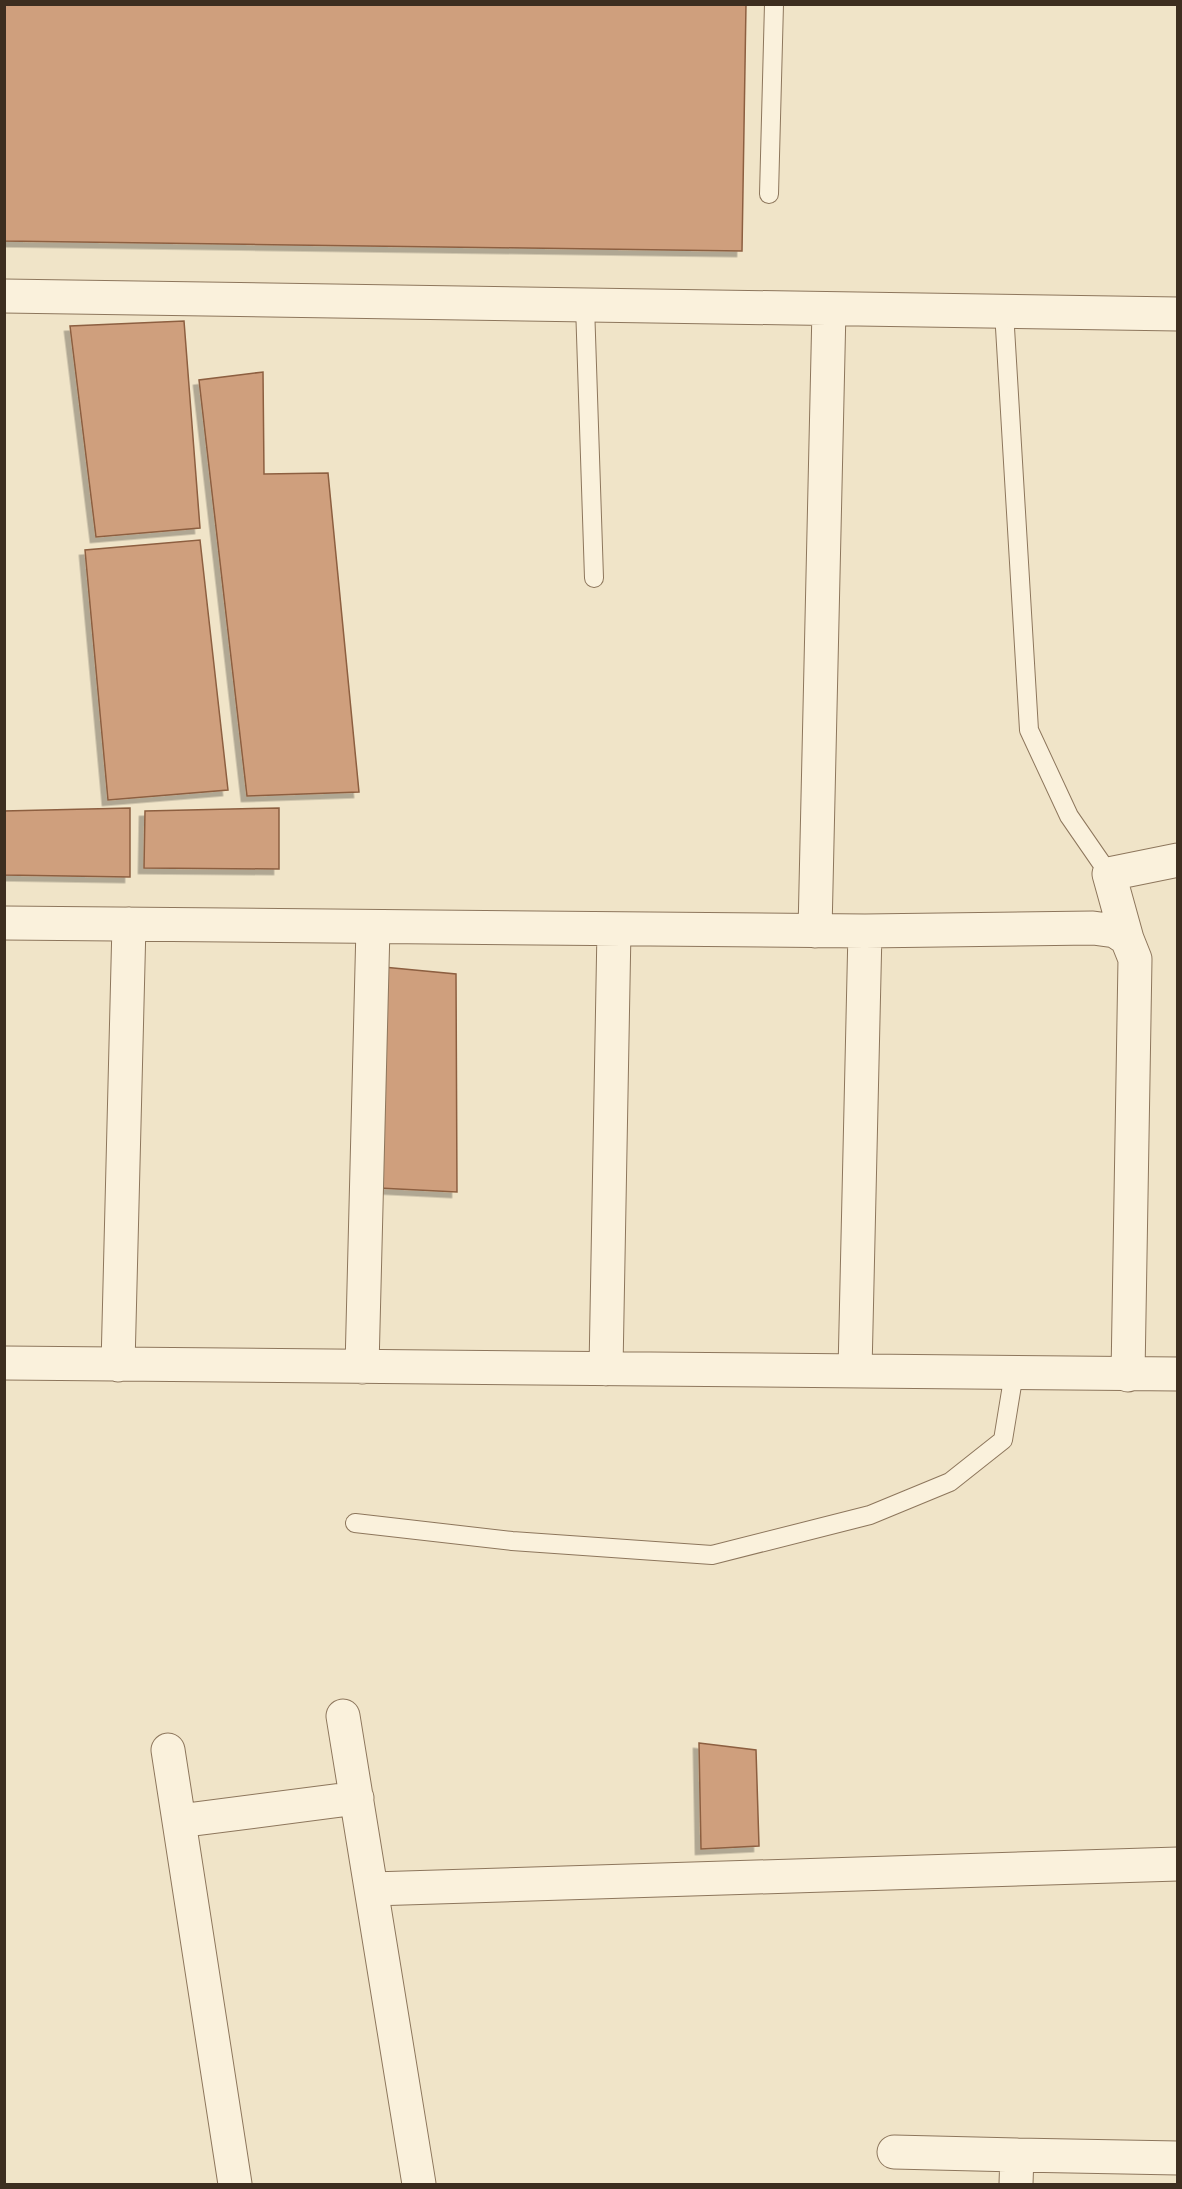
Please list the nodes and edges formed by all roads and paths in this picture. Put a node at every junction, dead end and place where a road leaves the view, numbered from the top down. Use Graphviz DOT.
graph roads {
  1 [pos="774,4"];
  2 [pos="769,194"];
  3 [pos="4,296"];
  4 [pos="585,305"];
  5 [pos="829,309"];
  6 [pos="1004,311"];
  7 [pos="1178,314"];
  8 [pos="594,578"];
  9 [pos="1178,860"];
  10 [pos="1109,874"];
  11 [pos="4,923"];
  12 [pos="129,924"];
  13 [pos="373,927"];
  14 [pos="614,929"];
  15 [pos="815,931"];
  16 [pos="865,931"];
  17 [pos="1127,939"];
  18 [pos="4,1363"];
  19 [pos="118,1365"];
  20 [pos="362,1367"];
  21 [pos="606,1369"];
  22 [pos="855,1371"];
  23 [pos="1014,1373"];
  24 [pos="1178,1374"];
  25 [pos="1128,1375"];
  26 [pos="356,1524"];
  27 [pos="343,1716"];
  28 [pos="168,1750"];
  29 [pos="357,1798"];
  30 [pos="180,1821"];
  31 [pos="1178,1864"];
  32 [pos="372,1889"];
  33 [pos="894,2152"];
  34 [pos="1178,2158"];
  35 [pos="1017,2170"];
  36 [pos="235,2184"];
  37 [pos="419,2184"];
  1 -- 2 [label="lane"];
  3 -- 4 [label="street"];
  4 -- 5 [label="street"];
  4 -- 8 [label="lane"];
  5 -- 6 [label="street"];
  5 -- 15 [label="street"];
  6 -- 7 [label="street"];
  6 -- 10 [label="lane"];
  9 -- 10 [label="street"];
  10 -- 17 [label="street"];
  11 -- 12 [label="street"];
  12 -- 13 [label="street"];
  12 -- 19 [label="street"];
  13 -- 14 [label="street"];
  13 -- 20 [label="street"];
  14 -- 15 [label="street"];
  14 -- 21 [label="street"];
  15 -- 16 [label="street"];
  16 -- 17 [label="street"];
  16 -- 22 [label="street"];
  17 -- 25 [label="street"];
  18 -- 19 [label="street"];
  19 -- 20 [label="street"];
  20 -- 21 [label="street"];
  21 -- 22 [label="street"];
  22 -- 23 [label="street"];
  23 -- 25 [label="street"];
  23 -- 26 [label="lane"];
  24 -- 25 [label="street"];
  27 -- 29 [label="street"];
  28 -- 30 [label="street"];
  29 -- 30 [label="street"];
  29 -- 32 [label="street"];
  30 -- 36 [label="street"];
  31 -- 32 [label="street"];
  32 -- 37 [label="street"];
  33 -- 35 [label="street"];
  34 -- 35 [label="street"];
}
